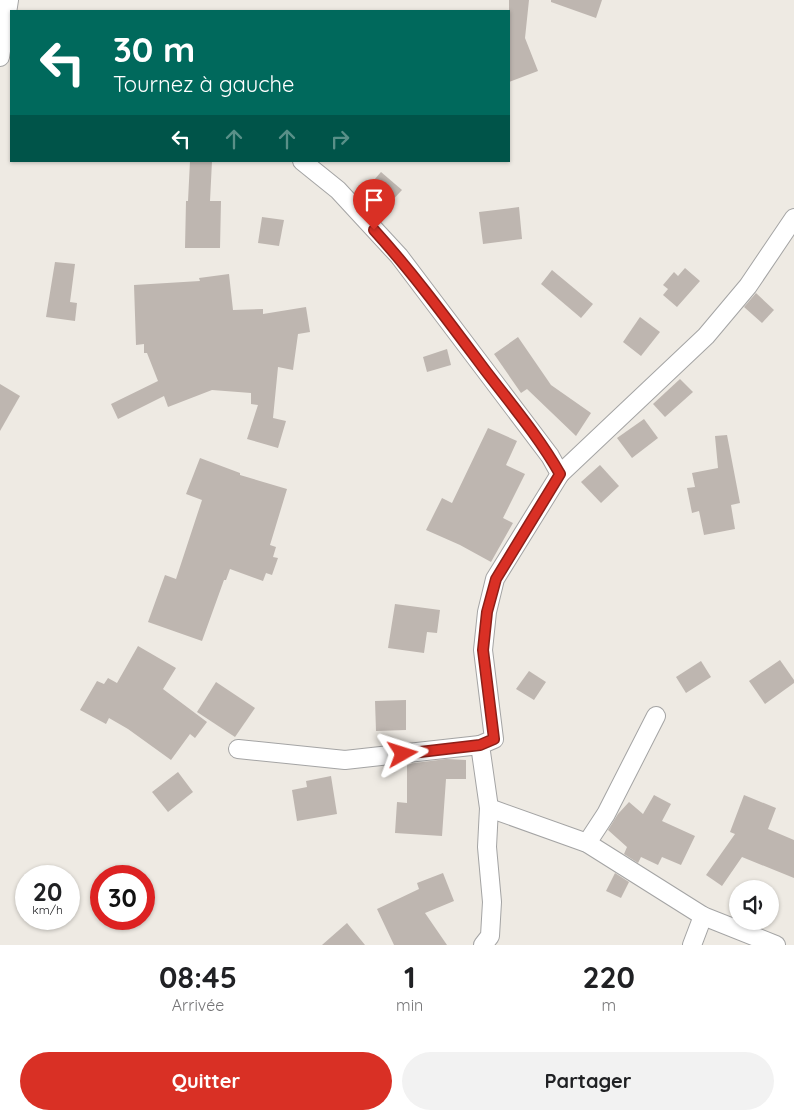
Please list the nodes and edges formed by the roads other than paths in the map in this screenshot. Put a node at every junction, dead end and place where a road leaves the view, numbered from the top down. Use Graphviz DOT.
graph roads {
  1 [pos="10,0"];
  2 [pos="0,58"];
  3 [pos="303,162"];
  4 [pos="794,218"];
  5 [pos="560,474"];
  6 [pos="656,716"];
  7 [pos="480,745"];
  8 [pos="238,749"];
  9 [pos="488,808"];
  10 [pos="587,843"];
  11 [pos="703,916"];
  12 [pos="483,945"];
  13 [pos="692,945"];
  14 [pos="776,945"];
  1 -- 2 [label="street"];
  3 -- 5 [label="street"];
  4 -- 5 [label="street"];
  5 -- 7 [label="street"];
  6 -- 10 [label="street"];
  7 -- 8 [label="street"];
  7 -- 9 [label="street"];
  9 -- 10 [label="street"];
  9 -- 12 [label="street"];
  10 -- 11 [label="street"];
  11 -- 13 [label="street"];
  11 -- 14 [label="street"];
}
